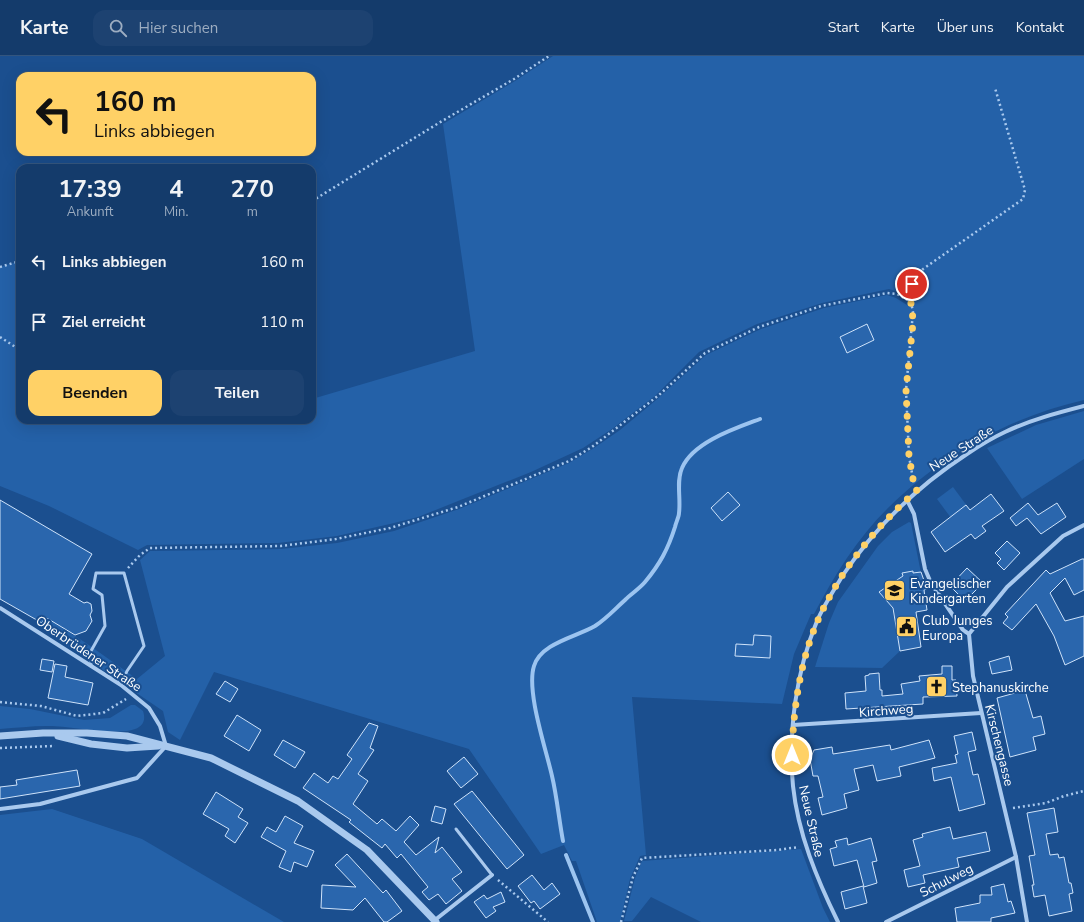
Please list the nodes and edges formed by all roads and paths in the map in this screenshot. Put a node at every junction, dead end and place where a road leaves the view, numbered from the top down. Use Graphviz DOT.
graph roads {
  1 [pos="549,56"];
  2 [pos="995,88"];
  3 [pos="316,199"];
  4 [pos="16,262"];
  5 [pos="0,267"];
  6 [pos="911,302"];
  7 [pos="0,337"];
  8 [pos="16,347"];
  9 [pos="1084,406"];
  10 [pos="917,490"];
  11 [pos="907,500"];
  12 [pos="1084,525"];
  13 [pos="124,573"];
  14 [pos="0,608"];
  15 [pos="969,634"];
  16 [pos="91,666"];
  17 [pos="121,685"];
  18 [pos="132,695"];
  19 [pos="0,702"];
  20 [pos="981,713"];
  21 [pos="793,725"];
  22 [pos="48,733"];
  23 [pos="0,736"];
  24 [pos="166,746"];
  25 [pos="1084,792"];
  26 [pos="1017,808"];
  27 [pos="0,809"];
  28 [pos="456,829"];
  29 [pos="806,846"];
  30 [pos="1016,857"];
  31 [pos="492,875"];
  32 [pos="436,921"];
  33 [pos="548,922"];
  34 [pos="621,922"];
  35 [pos="838,922"];
  36 [pos="886,922"];
  37 [pos="1027,922"];
  1 -- 3 [label="path"];
  2 -- 6 [label="path"];
  4 -- 5 [label="path"];
  6 -- 10 [label="path"];
  6 -- 13 [label="path"];
  7 -- 8 [label="path"];
  9 -- 10 [label="street, Neue Straße"];
  10 -- 11 [label="street, Neue Straße"];
  11 -- 15 [label="street"];
  11 -- 21 [label="street, Neue Straße"];
  12 -- 15 [label="street"];
  13 -- 16 [label="lane"];
  13 -- 17 [label="lane"];
  14 -- 16 [label="street, Oberbrüdener Straße"];
  15 -- 20 [label="street, Kirschengasse"];
  16 -- 17 [label="street, Oberbrüdener Straße"];
  17 -- 18 [label="street, Oberbrüdener Straße"];
  18 -- 19 [label="path"];
  18 -- 24 [label="street, Oberbrüdener Straße"];
  20 -- 21 [label="street, Kirchweg"];
  20 -- 30 [label="street, Kirschengasse"];
  21 -- 29 [label="street, Neue Straße"];
  22 -- 23 [label="street"];
  22 -- 24 [label="street"];
  22 -- 24 [label="street"];
  24 -- 27 [label="street"];
  24 -- 32 [label="street"];
  25 -- 26 [label="path"];
  28 -- 31 [label="lane"];
  29 -- 34 [label="path"];
  29 -- 35 [label="street, Neue Straße"];
  30 -- 36 [label="street, Schulweg"];
  30 -- 37 [label="street, Kirschengasse"];
  31 -- 32 [label="street"];
  31 -- 33 [label="path"];
}
